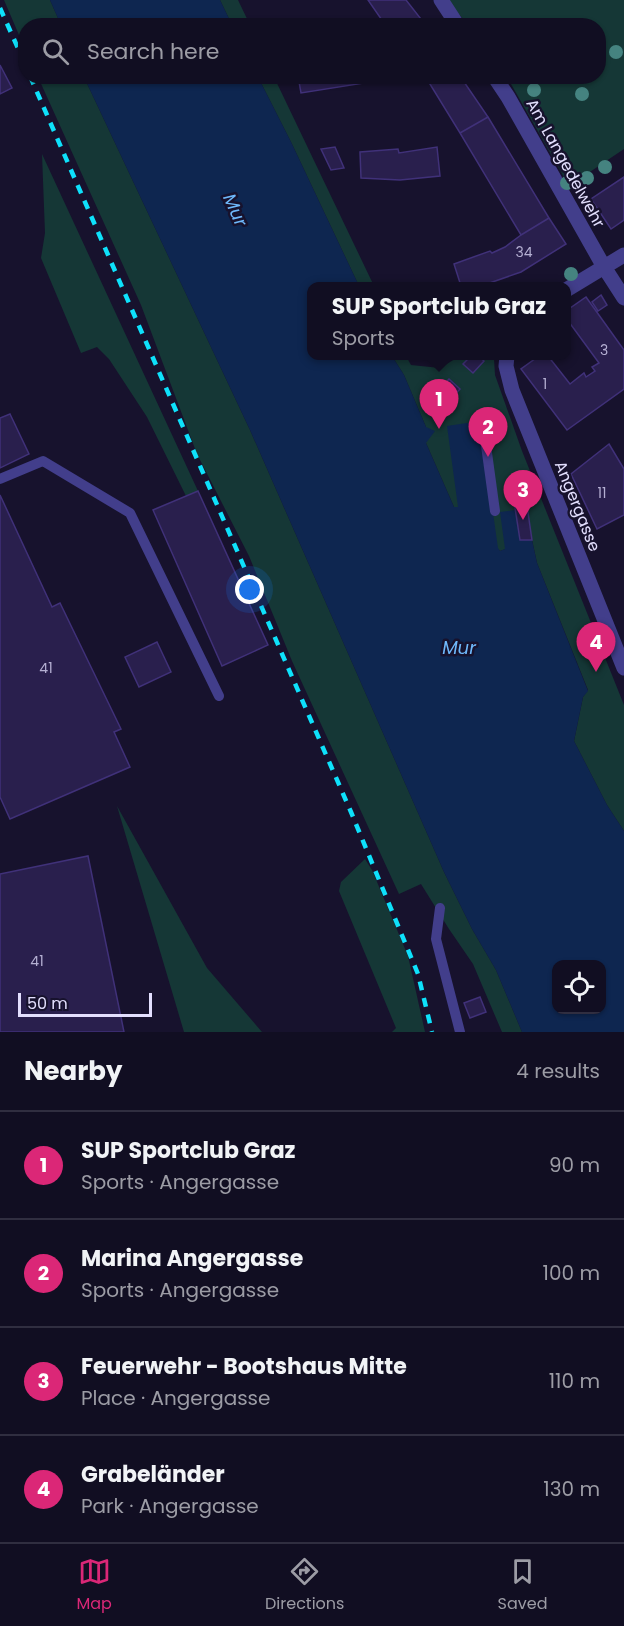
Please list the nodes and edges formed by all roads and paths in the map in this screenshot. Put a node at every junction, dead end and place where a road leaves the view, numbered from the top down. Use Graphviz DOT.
graph roads {
  1 [pos="441,0"];
  2 [pos="453,18"];
  3 [pos="499,84"];
  4 [pos="624,255"];
  5 [pos="604,267"];
  6 [pos="571,288"];
  7 [pos="624,298"];
  8 [pos="507,360"];
  9 [pos="484,431"];
  10 [pos="0,479"];
  11 [pos="495,511"];
  12 [pos="624,668"];
  13 [pos="219,696"];
  14 [pos="440,908"];
  15 [pos="460,1032"];
  1 -- 2 [label="street"];
  3 -- 5 [label="street, Am Langedelwehr"];
  4 -- 5 [label="street"];
  5 -- 6 [label="street"];
  5 -- 7 [label="street, Am Langedelwehr"];
  8 -- 12 [label="street, Angergasse"];
  9 -- 11 [label="lane"];
  10 -- 13 [label="lane"];
  14 -- 15 [label="lane"];
}
